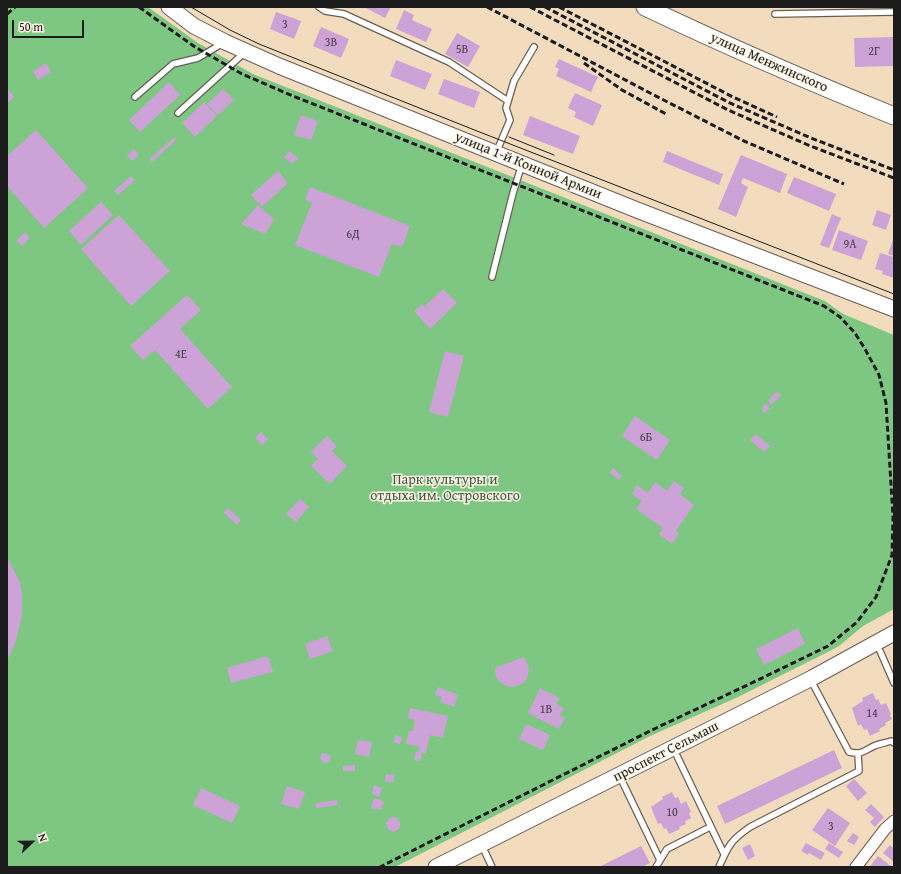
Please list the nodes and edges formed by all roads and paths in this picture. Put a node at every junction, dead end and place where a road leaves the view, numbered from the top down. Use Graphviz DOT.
graph roads {
  1 [pos="169,7"];
  2 [pos="319,7"];
  3 [pos="645,7"];
  4 [pos="669,7"];
  5 [pos="894,12"];
  6 [pos="775,14"];
  7 [pos="225,42"];
  8 [pos="534,47"];
  9 [pos="245,51"];
  10 [pos="135,97"];
  11 [pos="508,101"];
  12 [pos="894,104"];
  13 [pos="178,113"];
  14 [pos="894,116"];
  15 [pos="496,153"];
  16 [pos="522,164"];
  17 [pos="492,277"];
  18 [pos="894,309"];
  19 [pos="894,633"];
  20 [pos="894,644"];
  21 [pos="880,651"];
  22 [pos="894,683"];
  23 [pos="814,686"];
  24 [pos="894,743"];
  25 [pos="858,754"];
  26 [pos="677,756"];
  27 [pos="623,783"];
  28 [pos="894,821"];
  29 [pos="710,827"];
  30 [pos="485,852"];
  31 [pos="724,854"];
  32 [pos="660,860"];
  33 [pos="436,867"];
  34 [pos="455,867"];
  35 [pos="492,867"];
  36 [pos="656,867"];
  37 [pos="719,867"];
  38 [pos="856,867"];
  1 -- 7 [label="main road, улица 1-й Конной Армии"];
  2 -- 11 [label="lane"];
  3 -- 14 [label="main road, улица Менжинского"];
  4 -- 12 [label="main road, улица Менжинского"];
  5 -- 6 [label="lane"];
  7 -- 9 [label="main road, улица 1-й Конной Армии"];
  7 -- 10 [label="lane"];
  8 -- 11 [label="lane"];
  9 -- 13 [label="lane"];
  9 -- 15 [label="main road, улица 1-й Конной Армии"];
  11 -- 15 [label="lane"];
  15 -- 16 [label="main road, улица 1-й Конной Армии"];
  16 -- 17 [label="lane"];
  16 -- 18 [label="main road, улица 1-й Конной Армии"];
  19 -- 33 [label="main road, проспект Сельмаш"];
  20 -- 21 [label="main road, проспект Сельмаш"];
  21 -- 22 [label="lane"];
  21 -- 23 [label="main road, проспект Сельмаш"];
  23 -- 25 [label="lane"];
  23 -- 26 [label="main road, проспект Сельмаш"];
  24 -- 25 [label="lane"];
  25 -- 31 [label="lane"];
  26 -- 27 [label="main road, проспект Сельмаш"];
  26 -- 29 [label="lane"];
  27 -- 30 [label="main road, проспект Сельмаш"];
  27 -- 32 [label="lane"];
  28 -- 38 [label="street"];
  29 -- 31 [label="lane"];
  29 -- 32 [label="lane"];
  30 -- 34 [label="main road, проспект Сельмаш"];
  30 -- 35 [label="lane"];
  31 -- 37 [label="lane"];
  32 -- 36 [label="lane"];
}
